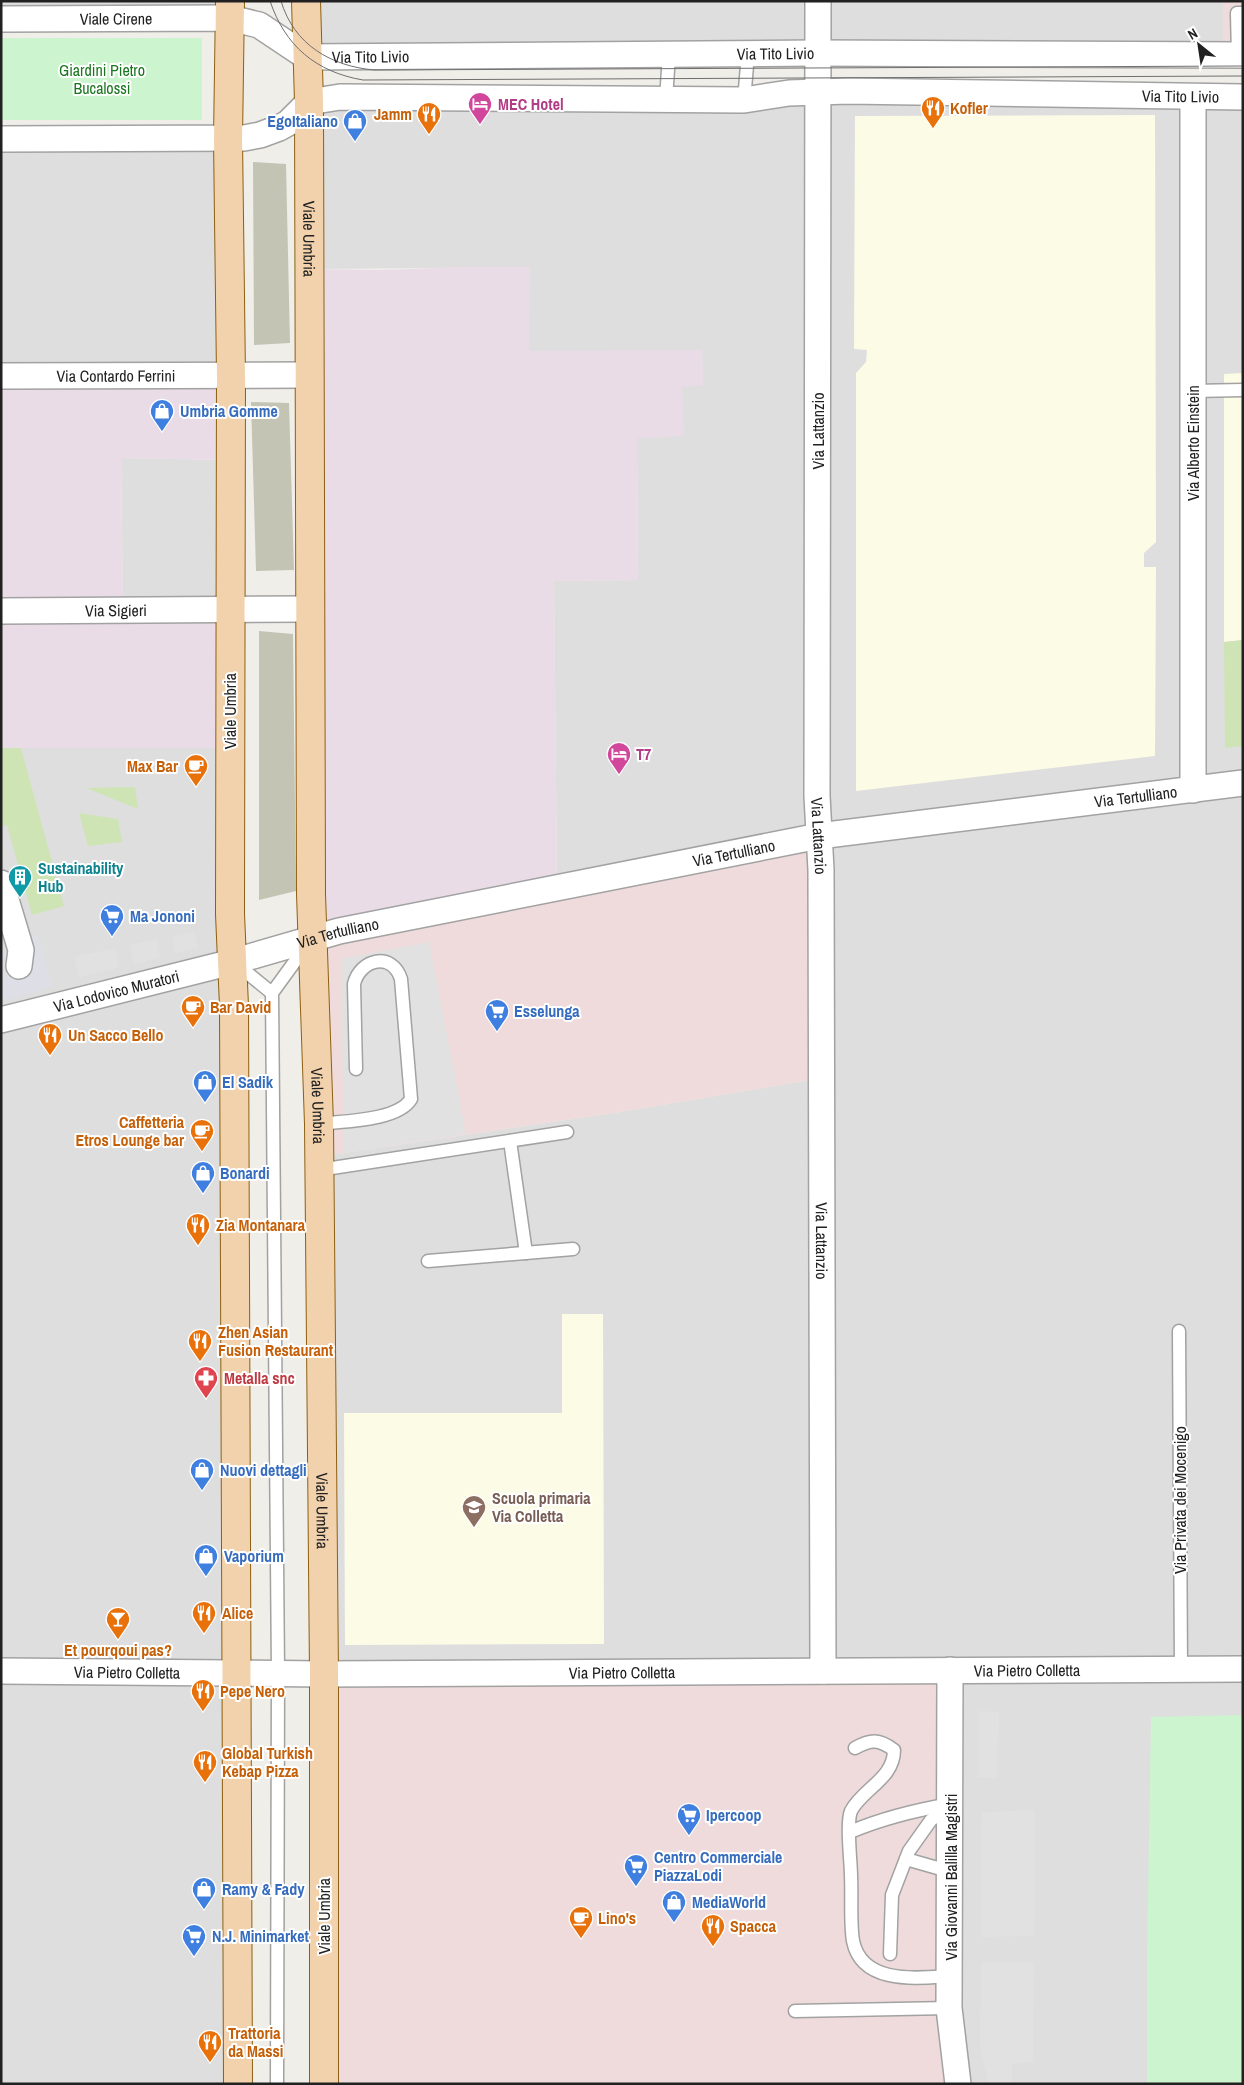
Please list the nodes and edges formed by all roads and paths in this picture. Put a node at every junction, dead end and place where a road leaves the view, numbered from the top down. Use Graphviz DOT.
graph roads {
  1 [pos="306,1"];
  2 [pos="818,1"];
  3 [pos="230,10"];
  4 [pos="1243,13"];
  5 [pos="1,19"];
  6 [pos="818,53"];
  7 [pos="669,54"];
  8 [pos="748,54"];
  9 [pos="1241,55"];
  10 [pos="307,57"];
  11 [pos="818,92"];
  12 [pos="1193,97"];
  13 [pos="1243,97"];
  14 [pos="666,99"];
  15 [pos="744,100"];
  16 [pos="309,102"];
  17 [pos="1,139"];
  18 [pos="228,139"];
  19 [pos="309,375"];
  20 [pos="1,376"];
  21 [pos="231,376"];
  22 [pos="1243,390"];
  23 [pos="1193,391"];
  24 [pos="309,609"];
  25 [pos="231,610"];
  26 [pos="1,611"];
  27 [pos="1243,783"];
  28 [pos="1193,790"];
  29 [pos="819,836"];
  30 [pos="1,883"];
  31 [pos="312,938"];
  32 [pos="232,962"];
  33 [pos="19,966"];
  34 [pos="272,993"];
  35 [pos="1,1020"];
  36 [pos="356,1069"];
  37 [pos="318,1124"];
  38 [pos="566,1132"];
  39 [pos="510,1141"];
  40 [pos="319,1170"];
  41 [pos="572,1249"];
  42 [pos="526,1253"];
  43 [pos="428,1261"];
  44 [pos="1179,1332"];
  45 [pos="1180,1669"];
  46 [pos="1243,1669"];
  47 [pos="950,1670"];
  48 [pos="1,1671"];
  49 [pos="824,1671"];
  50 [pos="235,1673"];
  51 [pos="278,1673"];
  52 [pos="324,1674"];
  53 [pos="855,1748"];
  54 [pos="951,1805"];
  55 [pos="850,1832"];
  56 [pos="906,1860"];
  57 [pos="948,1871"];
  58 [pos="890,1954"];
  59 [pos="950,1976"];
  60 [pos="949,2008"];
  61 [pos="795,2011"];
  62 [pos="238,2084"];
  63 [pos="277,2084"];
  64 [pos="324,2084"];
  65 [pos="958,2084"];
  1 -- 10 [label="main road, Viale Umbria"];
  2 -- 6 [label="street, Via Lattanzio"];
  3 -- 5 [label="street, Viale Cirene"];
  3 -- 10 [label="street"];
  3 -- 18 [label="main road, Viale Umbria"];
  4 -- 9 [label="lane"];
  6 -- 8 [label="street, Via Tito Livio"];
  6 -- 9 [label="street, Via Tito Livio"];
  6 -- 11 [label="street, Via Lattanzio"];
  7 -- 8 [label="street, Via Tito Livio"];
  7 -- 10 [label="street, Via Tito Livio"];
  7 -- 14 [label="lane"];
  8 -- 15 [label="lane"];
  10 -- 16 [label="main road, Viale Umbria"];
  11 -- 12 [label="street, Via Tito Livio"];
  11 -- 15 [label="street, Via Tito Livio"];
  11 -- 29 [label="street, Via Lattanzio"];
  12 -- 13 [label="street, Via Tito Livio"];
  12 -- 23 [label="street, Via Alberto Einstein"];
  14 -- 15 [label="street, Via Tito Livio"];
  14 -- 16 [label="street, Via Tito Livio"];
  16 -- 18 [label="street"];
  16 -- 19 [label="main road, Viale Umbria"];
  17 -- 18 [label="street"];
  18 -- 21 [label="main road, Viale Umbria"];
  19 -- 21 [label="street"];
  19 -- 24 [label="main road, Viale Umbria"];
  20 -- 21 [label="street, Via Contardo Ferrini"];
  21 -- 25 [label="main road, Viale Umbria"];
  22 -- 23 [label="lane"];
  23 -- 28 [label="street, Via Alberto Einstein"];
  24 -- 25 [label="street"];
  24 -- 31 [label="main road, Viale Umbria"];
  25 -- 26 [label="street, Via Sigieri"];
  25 -- 32 [label="main road, Viale Umbria"];
  27 -- 28 [label="street, Via Tertulliano"];
  28 -- 29 [label="street, Via Tertulliano"];
  29 -- 31 [label="street, Via Tertulliano"];
  29 -- 49 [label="street, Via Lattanzio"];
  30 -- 33 [label="street"];
  31 -- 32 [label="street, Via Tertulliano"];
  31 -- 34 [label="lane"];
  31 -- 37 [label="main road, Viale Umbria"];
  32 -- 34 [label="lane"];
  32 -- 35 [label="street, Via Lodovico Muratori"];
  32 -- 50 [label="main road, Viale Umbria"];
  34 -- 51 [label="lane"];
  36 -- 37 [label="lane"];
  37 -- 40 [label="main road, Viale Umbria"];
  38 -- 39 [label="lane"];
  39 -- 40 [label="lane"];
  39 -- 42 [label="lane"];
  40 -- 52 [label="main road, Viale Umbria"];
  41 -- 42 [label="lane"];
  42 -- 43 [label="lane"];
  44 -- 45 [label="lane, Via Privata dei Mocenigo"];
  45 -- 46 [label="street, Via Pietro Colletta"];
  45 -- 47 [label="street, Via Pietro Colletta"];
  47 -- 49 [label="street, Via Pietro Colletta"];
  47 -- 54 [label="street, Via Giovanni Balilla Magistri"];
  48 -- 50 [label="street, Via Pietro Colletta"];
  49 -- 52 [label="street, Via Pietro Colletta"];
  50 -- 51 [label="street, Via Pietro Colletta"];
  50 -- 62 [label="main road, Viale Umbria"];
  51 -- 52 [label="street, Via Pietro Colletta"];
  51 -- 63 [label="lane"];
  52 -- 64 [label="main road, Viale Umbria"];
  53 -- 55 [label="lane"];
  54 -- 55 [label="lane"];
  54 -- 56 [label="lane"];
  54 -- 57 [label="street, Via Giovanni Balilla Magistri"];
  55 -- 59 [label="lane"];
  56 -- 57 [label="lane"];
  56 -- 58 [label="lane"];
  57 -- 59 [label="street, Via Giovanni Balilla Magistri"];
  59 -- 60 [label="street, Via Giovanni Balilla Magistri"];
  60 -- 61 [label="lane"];
  60 -- 65 [label="street, Via Giovanni Balilla Magistri"];
}
